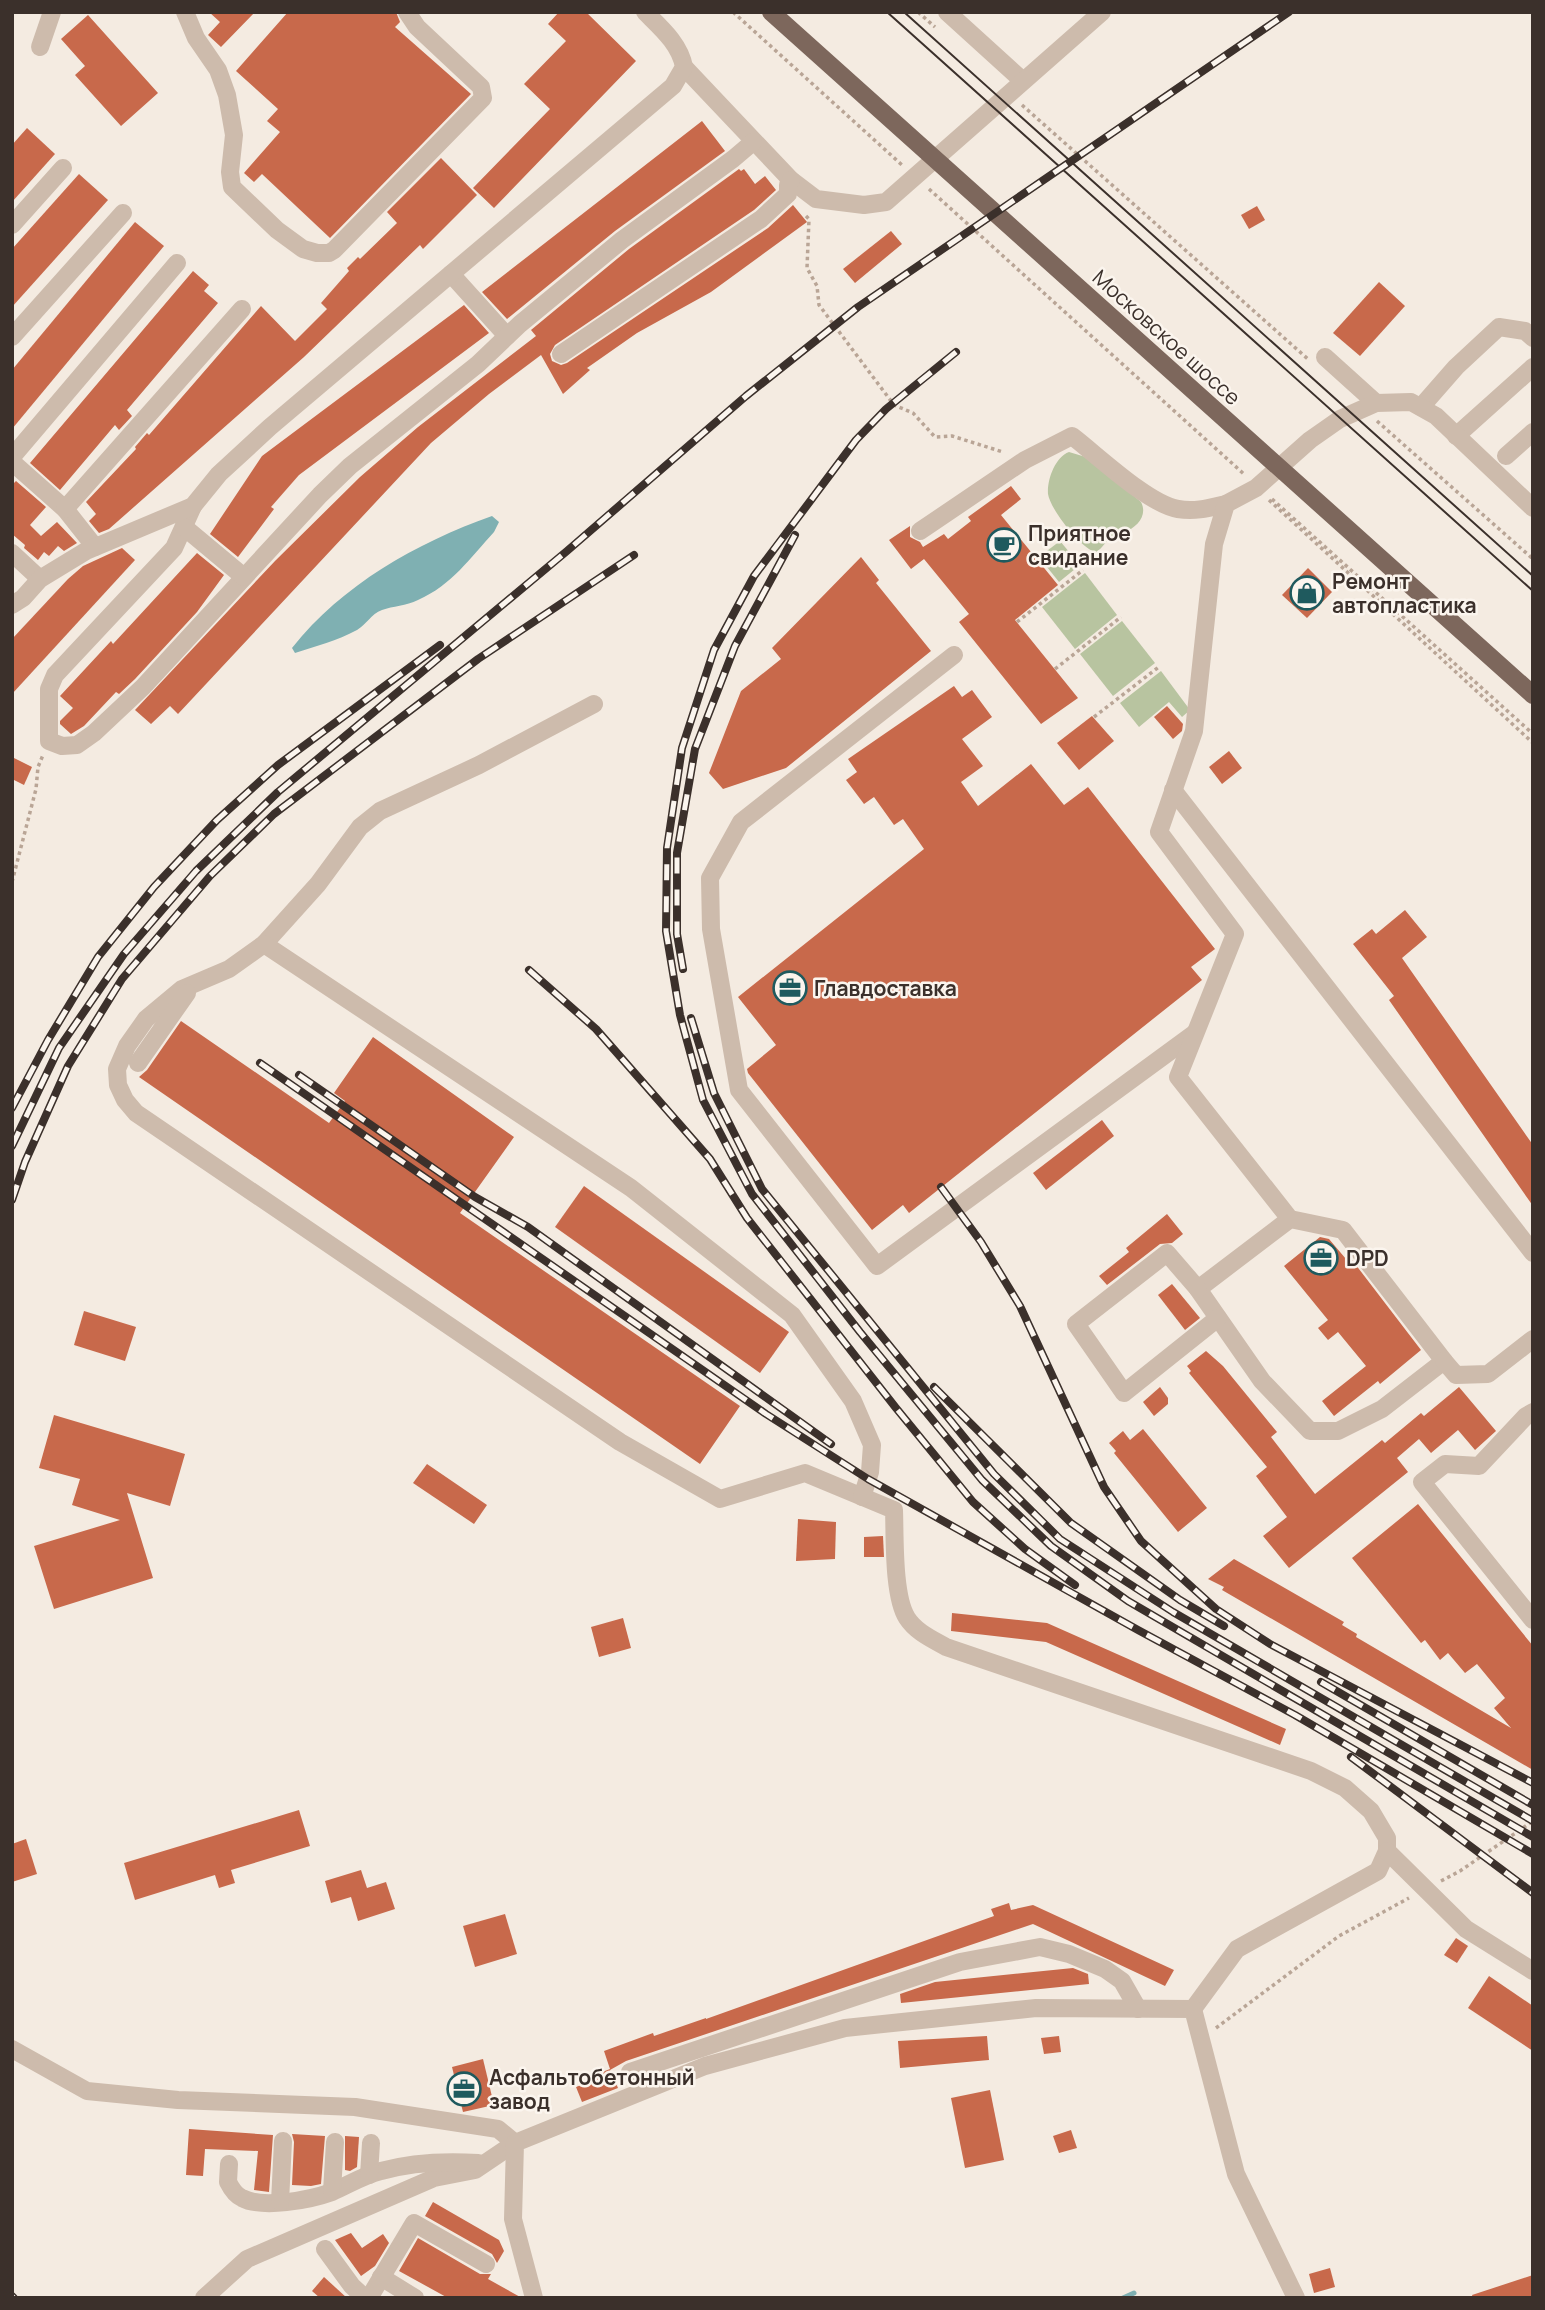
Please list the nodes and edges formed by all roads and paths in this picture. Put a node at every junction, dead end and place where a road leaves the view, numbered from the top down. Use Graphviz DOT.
graph roads {
  1 [pos="52,12"];
  2 [pos="185,12"];
  3 [pos="407,12"];
  4 [pos="645,12"];
  5 [pos="733,12"];
  6 [pos="771,12"];
  7 [pos="918,12"];
  8 [pos="947,12"];
  9 [pos="1102,12"];
  10 [pos="938,31"];
  11 [pos="40,47"];
  12 [pos="684,67"];
  13 [pos="1023,81"];
  14 [pos="1022,105"];
  15 [pos="752,142"];
  16 [pos="63,168"];
  17 [pos="909,172"];
  18 [pos="920,181"];
  19 [pos="790,187"];
  20 [pos="123,213"];
  21 [pos="12,225"];
  22 [pos="177,263"];
  23 [pos="451,274"];
  24 [pos="242,309"];
  25 [pos="1530,331"];
  26 [pos="508,336"];
  27 [pos="12,337"];
  28 [pos="561,354"];
  29 [pos="1319,360"];
  30 [pos="1533,367"];
  31 [pos="1421,407"];
  32 [pos="1376,412"];
  33 [pos="1533,432"];
  34 [pos="1456,436"];
  35 [pos="1506,456"];
  36 [pos="12,457"];
  37 [pos="1024,460"];
  38 [pos="12,463"];
  39 [pos="1257,487"];
  40 [pos="1226,504"];
  41 [pos="193,506"];
  42 [pos="1533,508"];
  43 [pos="65,509"];
  44 [pos="184,527"];
  45 [pos="920,531"];
  46 [pos="95,547"];
  47 [pos="12,553"];
  48 [pos="1533,559"];
  49 [pos="1083,570"];
  50 [pos="244,577"];
  51 [pos="40,579"];
  52 [pos="12,605"];
  53 [pos="1121,617"];
  54 [pos="1017,622"];
  55 [pos="954,655"];
  56 [pos="1160,666"];
  57 [pos="1055,669"];
  58 [pos="1533,695"];
  59 [pos="594,704"];
  60 [pos="1094,718"];
  61 [pos="1533,734"];
  62 [pos="49,741"];
  63 [pos="1533,743"];
  64 [pos="1173,790"];
  65 [pos="12,882"];
  66 [pos="264,944"];
  67 [pos="193,984"];
  68 [pos="1195,1033"];
  69 [pos="138,1063"];
  70 [pos="1290,1219"];
  71 [pos="1533,1253"];
  72 [pos="1198,1289"];
  73 [pos="1218,1318"];
  74 [pos="1533,1339"];
  75 [pos="1444,1361"];
  76 [pos="1533,1412"];
  77 [pos="862,1497"];
  78 [pos="1533,1620"];
  79 [pos="1533,1821"];
  80 [pos="1387,1851"];
  81 [pos="1436,1884"];
  82 [pos="1412,1897"];
  83 [pos="1533,1971"];
  84 [pos="1138,2009"];
  85 [pos="1194,2009"];
  86 [pos="1201,2039"];
  87 [pos="12,2049"];
  88 [pos="630,2072"];
  89 [pos="283,2141"];
  90 [pos="335,2141"];
  91 [pos="371,2143"];
  92 [pos="515,2143"];
  93 [pos="485,2163"];
  94 [pos="229,2165"];
  95 [pos="369,2175"];
  96 [pos="332,2192"];
  97 [pos="281,2202"];
  98 [pos="325,2249"];
  99 [pos="486,2264"];
  100 [pos="381,2277"];
  101 [pos="204,2298"];
  102 [pos="367,2298"];
  103 [pos="415,2298"];
  104 [pos="534,2298"];
  105 [pos="1296,2298"];
  1 -- 11 [label="lane"];
  2 -- 3 [label="lane"];
  4 -- 12 [label="lane"];
  5 -- 17 [label="path"];
  6 -- 58 [label="main road, Московское шоссе"];
  7 -- 10 [label="path"];
  8 -- 13 [label="lane"];
  9 -- 13 [label="lane"];
  12 -- 15 [label="lane"];
  12 -- 23 [label="lane"];
  13 -- 19 [label="lane"];
  14 -- 29 [label="path"];
  15 -- 19 [label="lane"];
  15 -- 26 [label="lane"];
  16 -- 21 [label="lane"];
  18 -- 39 [label="path"];
  19 -- 28 [label="lane"];
  19 -- 37 [label="path"];
  20 -- 27 [label="lane"];
  22 -- 36 [label="lane"];
  23 -- 26 [label="lane"];
  23 -- 41 [label="lane"];
  24 -- 43 [label="lane"];
  25 -- 31 [label="lane"];
  26 -- 50 [label="lane"];
  29 -- 32 [label="lane"];
  30 -- 34 [label="lane"];
  31 -- 32 [label="lane"];
  31 -- 34 [label="lane"];
  32 -- 39 [label="lane"];
  32 -- 48 [label="path"];
  33 -- 35 [label="lane"];
  34 -- 42 [label="lane"];
  37 -- 40 [label="lane"];
  37 -- 45 [label="lane"];
  38 -- 43 [label="lane"];
  39 -- 40 [label="lane"];
  39 -- 61 [label="path"];
  39 -- 63 [label="path"];
  40 -- 64 [label="lane"];
  41 -- 44 [label="lane"];
  41 -- 46 [label="lane"];
  43 -- 46 [label="lane"];
  44 -- 50 [label="lane"];
  44 -- 62 [label="lane"];
  46 -- 51 [label="lane"];
  47 -- 51 [label="lane"];
  49 -- 54 [label="path"];
  50 -- 62 [label="lane"];
  51 -- 52 [label="lane"];
  53 -- 57 [label="path"];
  55 -- 68 [label="lane"];
  56 -- 60 [label="path"];
  59 -- 66 [label="lane"];
  62 -- 65 [label="path"];
  64 -- 68 [label="lane"];
  64 -- 71 [label="lane"];
  66 -- 67 [label="lane"];
  66 -- 77 [label="lane"];
  67 -- 69 [label="lane"];
  67 -- 77 [label="lane"];
  68 -- 70 [label="lane"];
  70 -- 72 [label="lane"];
  70 -- 75 [label="lane"];
  72 -- 73 [label="lane"];
  72 -- 73 [label="lane"];
  73 -- 75 [label="lane"];
  74 -- 75 [label="lane"];
  76 -- 78 [label="lane"];
  77 -- 80 [label="lane"];
  79 -- 81 [label="path"];
  80 -- 83 [label="lane"];
  80 -- 85 [label="lane"];
  82 -- 86 [label="path"];
  84 -- 85 [label="lane"];
  84 -- 88 [label="lane"];
  84 -- 92 [label="lane"];
  85 -- 86 [label="lane"];
  86 -- 105 [label="lane"];
  87 -- 92 [label="lane"];
  89 -- 97 [label="lane"];
  90 -- 96 [label="lane"];
  91 -- 95 [label="lane"];
  92 -- 93 [label="lane"];
  92 -- 104 [label="lane"];
  93 -- 95 [label="lane"];
  93 -- 101 [label="lane"];
  94 -- 97 [label="lane"];
  95 -- 96 [label="lane"];
  96 -- 97 [label="lane"];
  98 -- 102 [label="lane"];
  99 -- 100 [label="lane"];
  100 -- 102 [label="lane"];
  100 -- 103 [label="lane"];
}
